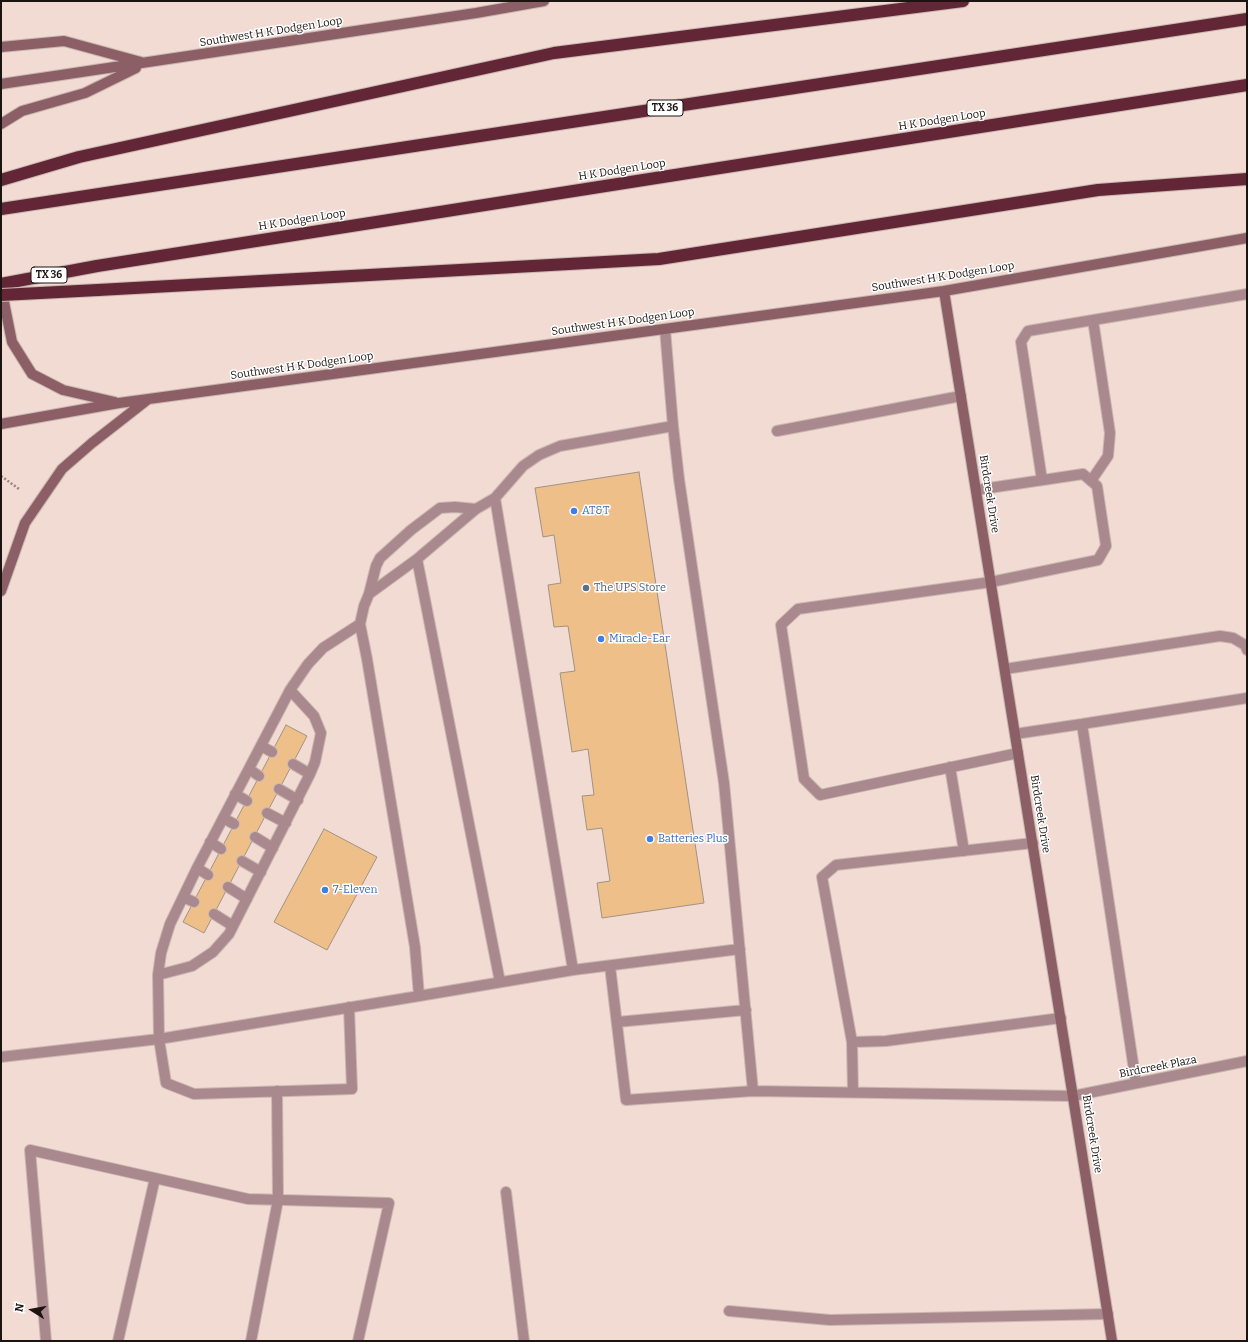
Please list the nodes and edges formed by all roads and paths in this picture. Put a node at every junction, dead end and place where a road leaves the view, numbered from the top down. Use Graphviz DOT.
graph roads {
  1 [pos="544,1"];
  2 [pos="963,1"];
  3 [pos="523,3"];
  4 [pos="1247,19"];
  5 [pos="1,47"];
  6 [pos="145,63"];
  7 [pos="1,84"];
  8 [pos="1247,85"];
  9 [pos="1,124"];
  10 [pos="1247,178"];
  11 [pos="1,180"];
  12 [pos="1,209"];
  13 [pos="1247,238"];
  14 [pos="1,285"];
  15 [pos="944,291"];
  16 [pos="1247,294"];
  17 [pos="1,295"];
  18 [pos="1092,320"];
  19 [pos="665,329"];
  20 [pos="961,396"];
  21 [pos="148,400"];
  22 [pos="119,403"];
  23 [pos="1,424"];
  24 [pos="673,426"];
  25 [pos="777,431"];
  26 [pos="1,476"];
  27 [pos="1042,480"];
  28 [pos="1091,481"];
  29 [pos="19,490"];
  30 [pos="976,490"];
  31 [pos="495,498"];
  32 [pos="476,509"];
  33 [pos="417,559"];
  34 [pos="991,582"];
  35 [pos="1,591"];
  36 [pos="369,594"];
  37 [pos="360,624"];
  38 [pos="1247,650"];
  39 [pos="1005,669"];
  40 [pos="290,690"];
  41 [pos="1247,698"];
  42 [pos="1082,724"];
  43 [pos="1015,734"];
  44 [pos="261,746"];
  45 [pos="272,752"];
  46 [pos="1018,753"];
  47 [pos="293,764"];
  48 [pos="950,767"];
  49 [pos="248,769"];
  50 [pos="310,774"];
  51 [pos="259,776"];
  52 [pos="279,789"];
  53 [pos="235,794"];
  54 [pos="246,800"];
  55 [pos="298,800"];
  56 [pos="267,813"];
  57 [pos="223,818"];
  58 [pos="286,823"];
  59 [pos="234,824"];
  60 [pos="255,837"];
  61 [pos="210,842"];
  62 [pos="1033,843"];
  63 [pos="273,848"];
  64 [pos="221,849"];
  65 [pos="964,850"];
  66 [pos="242,861"];
  67 [pos="197,868"];
  68 [pos="261,872"];
  69 [pos="208,875"];
  70 [pos="228,887"];
  71 [pos="184,897"];
  72 [pos="247,899"];
  73 [pos="194,902"];
  74 [pos="214,914"];
  75 [pos="233,926"];
  76 [pos="740,948"];
  77 [pos="610,966"];
  78 [pos="573,970"];
  79 [pos="158,975"];
  80 [pos="500,982"];
  81 [pos="419,996"];
  82 [pos="349,1008"];
  83 [pos="746,1010"];
  84 [pos="1061,1018"];
  85 [pos="617,1022"];
  86 [pos="159,1039"];
  87 [pos="852,1042"];
  88 [pos="1,1057"];
  89 [pos="1247,1061"];
  90 [pos="1136,1083"];
  91 [pos="277,1091"];
  92 [pos="753,1091"];
  93 [pos="853,1092"];
  94 [pos="1073,1096"];
  95 [pos="155,1178"];
  96 [pos="506,1192"];
  97 [pos="278,1200"];
  98 [pos="729,1311"];
  99 [pos="1108,1314"];
  100 [pos="46,1341"];
  101 [pos="118,1341"];
  102 [pos="251,1341"];
  103 [pos="358,1341"];
  104 [pos="524,1341"];
  105 [pos="1112,1341"];
  1 -- 3 [label="main road, Southwest H K Dodgen Loop"];
  2 -- 11 [label="highway"];
  3 -- 6 [label="main road, Southwest H K Dodgen Loop"];
  4 -- 12 [label="highway, TX 36"];
  5 -- 6 [label="main road"];
  6 -- 7 [label="main road, Southwest H K Dodgen Loop"];
  6 -- 9 [label="main road"];
  8 -- 14 [label="highway, H K Dodgen Loop / TX 36"];
  10 -- 17 [label="highway, bridge"];
  13 -- 15 [label="main road, Southwest H K Dodgen Loop"];
  14 -- 22 [label="main road"];
  15 -- 19 [label="main road, Southwest H K Dodgen Loop"];
  15 -- 20 [label="main road, Birdcreek Drive"];
  16 -- 18 [label="street"];
  18 -- 27 [label="street"];
  18 -- 28 [label="street"];
  19 -- 21 [label="main road, Southwest H K Dodgen Loop"];
  19 -- 24 [label="street"];
  20 -- 25 [label="street"];
  20 -- 30 [label="main road, Birdcreek Drive"];
  21 -- 22 [label="main road, Southwest H K Dodgen Loop"];
  21 -- 35 [label="main road"];
  22 -- 23 [label="main road, Southwest H K Dodgen Loop"];
  24 -- 31 [label="street"];
  24 -- 76 [label="street"];
  26 -- 29 [label="path"];
  27 -- 28 [label="street"];
  27 -- 30 [label="street"];
  28 -- 34 [label="street"];
  30 -- 34 [label="main road, Birdcreek Drive"];
  31 -- 32 [label="street"];
  31 -- 78 [label="street"];
  32 -- 33 [label="street"];
  32 -- 36 [label="street"];
  33 -- 36 [label="street"];
  33 -- 80 [label="street"];
  34 -- 39 [label="main road, Birdcreek Drive"];
  34 -- 48 [label="street"];
  36 -- 37 [label="street"];
  37 -- 40 [label="street"];
  37 -- 81 [label="street"];
  38 -- 39 [label="street"];
  39 -- 43 [label="main road, Birdcreek Drive"];
  40 -- 44 [label="street"];
  40 -- 50 [label="street"];
  41 -- 42 [label="street"];
  42 -- 43 [label="street"];
  42 -- 90 [label="street"];
  43 -- 46 [label="main road, Birdcreek Drive"];
  44 -- 45 [label="street"];
  44 -- 49 [label="street"];
  46 -- 48 [label="street"];
  46 -- 62 [label="main road, Birdcreek Drive"];
  47 -- 50 [label="street"];
  48 -- 65 [label="street"];
  49 -- 51 [label="street"];
  49 -- 53 [label="street"];
  50 -- 55 [label="street"];
  52 -- 55 [label="street"];
  53 -- 54 [label="street"];
  53 -- 57 [label="street"];
  55 -- 58 [label="street"];
  56 -- 58 [label="street"];
  57 -- 59 [label="street"];
  57 -- 61 [label="street"];
  58 -- 63 [label="street"];
  60 -- 63 [label="street"];
  61 -- 64 [label="street"];
  61 -- 67 [label="street"];
  62 -- 65 [label="street"];
  62 -- 84 [label="main road, Birdcreek Drive"];
  63 -- 68 [label="street"];
  65 -- 87 [label="street"];
  66 -- 68 [label="street"];
  67 -- 69 [label="street"];
  67 -- 71 [label="street"];
  68 -- 72 [label="street"];
  70 -- 72 [label="street"];
  71 -- 73 [label="street"];
  71 -- 79 [label="street"];
  72 -- 75 [label="street"];
  74 -- 75 [label="street"];
  75 -- 79 [label="street"];
  76 -- 77 [label="street"];
  76 -- 83 [label="street"];
  77 -- 78 [label="street"];
  77 -- 85 [label="street"];
  78 -- 80 [label="street"];
  79 -- 86 [label="street"];
  80 -- 81 [label="street"];
  81 -- 82 [label="street"];
  82 -- 86 [label="street"];
  82 -- 91 [label="street"];
  83 -- 85 [label="street"];
  83 -- 92 [label="street"];
  84 -- 87 [label="street"];
  84 -- 94 [label="main road, Birdcreek Drive"];
  85 -- 92 [label="street, Birdcreek Plaza"];
  86 -- 88 [label="street"];
  86 -- 91 [label="street"];
  87 -- 93 [label="street"];
  89 -- 90 [label="street, Birdcreek Plaza"];
  90 -- 94 [label="street, Birdcreek Plaza"];
  91 -- 97 [label="street"];
  92 -- 93 [label="street, Birdcreek Plaza"];
  93 -- 94 [label="street, Birdcreek Plaza"];
  94 -- 99 [label="main road, Birdcreek Drive"];
  95 -- 97 [label="street"];
  95 -- 100 [label="street"];
  95 -- 101 [label="street"];
  96 -- 104 [label="street"];
  97 -- 102 [label="street"];
  97 -- 103 [label="street"];
  98 -- 99 [label="street"];
  99 -- 105 [label="main road, Birdcreek Drive"];
}
